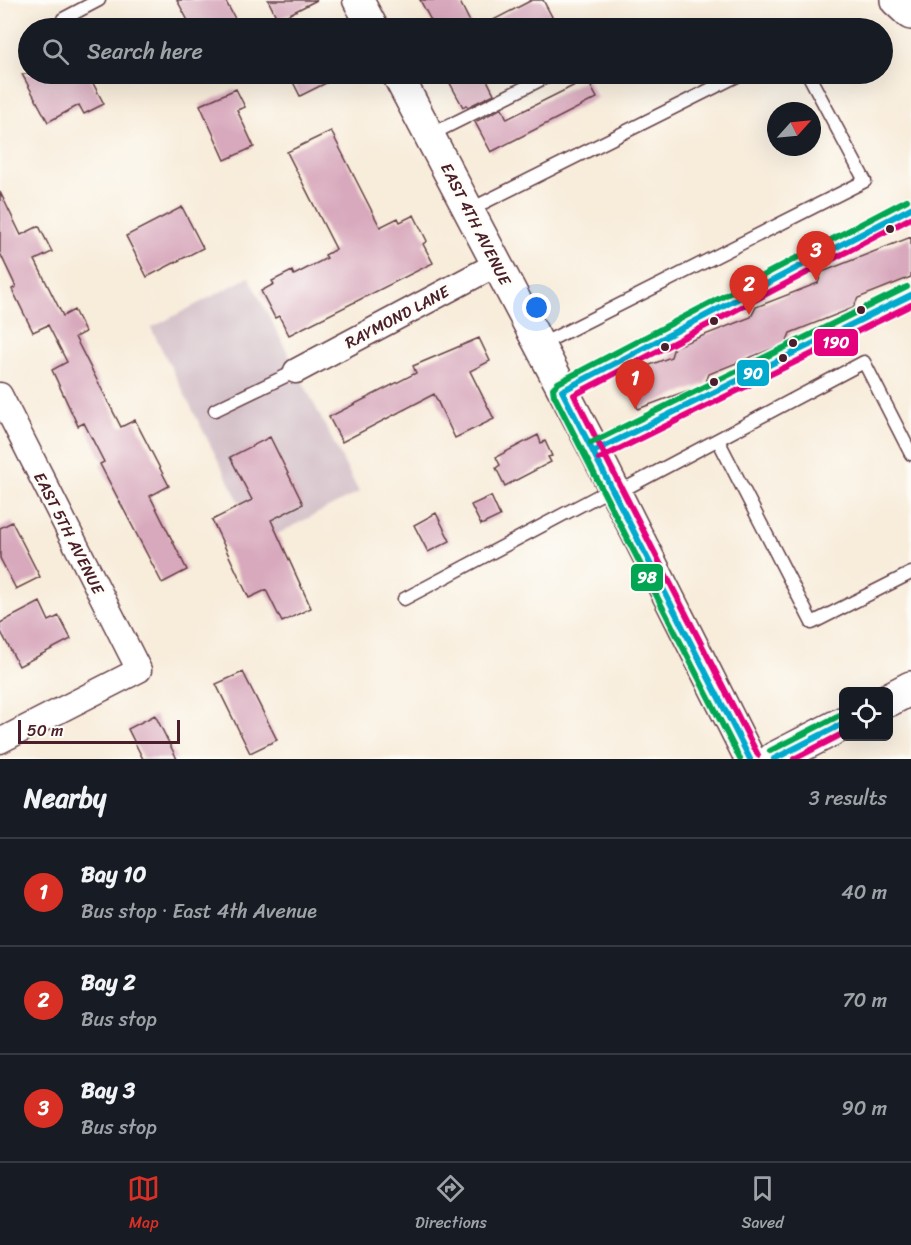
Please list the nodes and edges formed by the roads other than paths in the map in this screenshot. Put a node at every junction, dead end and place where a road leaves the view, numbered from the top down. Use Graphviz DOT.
graph roads {
  1 [pos="99,0"];
  2 [pos="358,0"];
  3 [pos="897,0"];
  4 [pos="911,13"];
  5 [pos="63,18"];
  6 [pos="368,18"];
  7 [pos="402,84"];
  8 [pos="532,84"];
  9 [pos="721,84"];
  10 [pos="813,84"];
  11 [pos="430,135"];
  12 [pos="911,208"];
  13 [pos="469,210"];
  14 [pos="497,264"];
  15 [pos="911,295"];
  16 [pos="539,346"];
  17 [pos="296,371"];
  18 [pos="562,391"];
  19 [pos="0,395"];
  20 [pos="215,410"];
  21 [pos="718,440"];
  22 [pos="595,451"];
  23 [pos="911,454"];
  24 [pos="615,491"];
  25 [pos="911,573"];
  26 [pos="404,598"];
  27 [pos="911,688"];
  28 [pos="893,697"];
  29 [pos="839,725"];
  30 [pos="0,741"];
  31 [pos="750,759"];
  32 [pos="774,759"];
  1 -- 5 [label="lane"];
  2 -- 6 [label="street"];
  3 -- 4 [label="main road"];
  7 -- 11 [label="street, EAST 4TH AVENUE"];
  8 -- 11 [label="lane"];
  9 -- 13 [label="lane"];
  10 -- 16 [label="lane"];
  11 -- 13 [label="street, EAST 4TH AVENUE"];
  12 -- 18 [label="lane"];
  13 -- 14 [label="street, EAST 4TH AVENUE"];
  14 -- 16 [label="street, EAST 4TH AVENUE"];
  14 -- 17 [label="street, RAYMOND LANE"];
  15 -- 22 [label="lane"];
  16 -- 18 [label="street, EAST 4TH AVENUE"];
  17 -- 20 [label="lane"];
  18 -- 22 [label="street, EAST 4TH AVENUE"];
  19 -- 30 [label="street, EAST 5TH AVENUE"];
  21 -- 23 [label="lane"];
  21 -- 24 [label="lane"];
  21 -- 25 [label="lane"];
  22 -- 24 [label="street, EAST 4TH AVENUE"];
  24 -- 26 [label="lane"];
  24 -- 31 [label="street, EAST 4TH AVENUE"];
  27 -- 28 [label="main road"];
  29 -- 32 [label="main road"];
}
